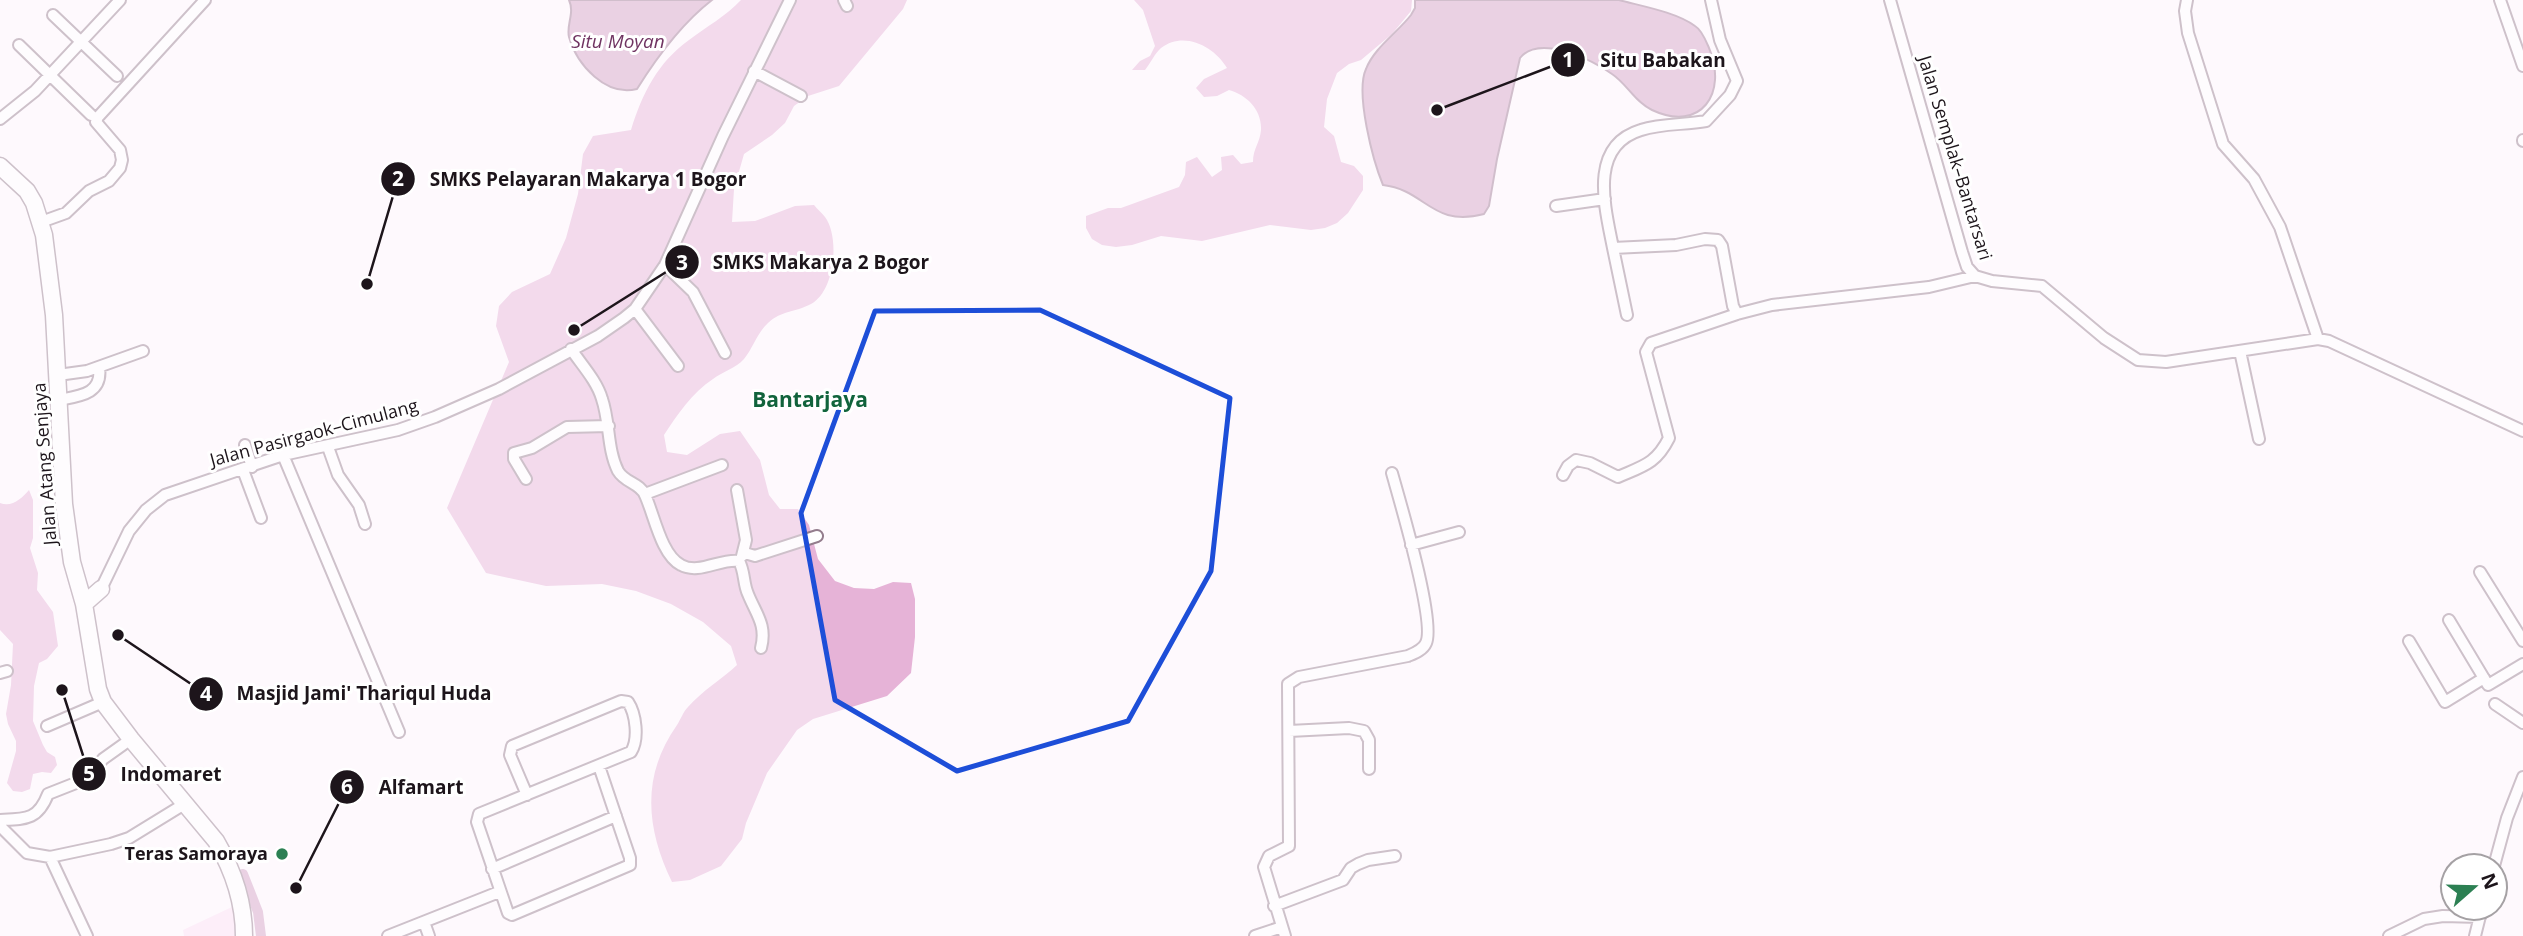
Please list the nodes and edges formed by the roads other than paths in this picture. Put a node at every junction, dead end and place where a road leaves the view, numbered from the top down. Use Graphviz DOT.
graph roads {
  1 [pos="205,0"];
  2 [pos="790,0"];
  3 [pos="1711,0"];
  4 [pos="1890,0"];
  5 [pos="2187,0"];
  6 [pos="2500,0"];
  7 [pos="113,2"];
  8 [pos="53,15"];
  9 [pos="81,41"];
  10 [pos="2519,44"];
  11 [pos="19,45"];
  12 [pos="2523,66"];
  13 [pos="754,71"];
  14 [pos="51,76"];
  15 [pos="117,76"];
  16 [pos="801,96"];
  17 [pos="91,115"];
  18 [pos="0,119"];
  19 [pos="0,166"];
  20 [pos="1605,200"];
  21 [pos="1556,206"];
  22 [pos="46,220"];
  23 [pos="1612,248"];
  24 [pos="665,265"];
  25 [pos="1975,276"];
  26 [pos="635,309"];
  27 [pos="1737,314"];
  28 [pos="1627,315"];
  29 [pos="2318,339"];
  30 [pos="571,349"];
  31 [pos="143,351"];
  32 [pos="2240,351"];
  33 [pos="725,353"];
  34 [pos="678,366"];
  35 [pos="99,367"];
  36 [pos="58,375"];
  37 [pos="59,400"];
  38 [pos="609,426"];
  39 [pos="2523,431"];
  40 [pos="2259,439"];
  41 [pos="245,445"];
  42 [pos="328,447"];
  43 [pos="283,456"];
  44 [pos="722,465"];
  45 [pos="248,468"];
  46 [pos="1392,473"];
  47 [pos="1563,475"];
  48 [pos="526,480"];
  49 [pos="737,490"];
  50 [pos="645,494"];
  51 [pos="261,518"];
  52 [pos="365,524"];
  53 [pos="1459,532"];
  54 [pos="817,536"];
  55 [pos="1411,545"];
  56 [pos="742,557"];
  57 [pos="2480,572"];
  58 [pos="92,596"];
  59 [pos="2449,620"];
  60 [pos="2409,641"];
  61 [pos="2523,641"];
  62 [pos="761,648"];
  63 [pos="2523,664"];
  64 [pos="2484,678"];
  65 [pos="103,702"];
  66 [pos="2495,704"];
  67 [pos="2523,723"];
  68 [pos="47,726"];
  69 [pos="1289,731"];
  70 [pos="399,732"];
  71 [pos="131,739"];
  72 [pos="599,766"];
  73 [pos="1369,769"];
  74 [pos="2523,777"];
  75 [pos="527,795"];
  76 [pos="186,803"];
  77 [pos="617,816"];
  78 [pos="0,820"];
  79 [pos="0,826"];
  80 [pos="2498,852"];
  81 [pos="1395,856"];
  82 [pos="50,857"];
  83 [pos="492,869"];
  84 [pos="499,892"];
  85 [pos="1274,906"];
  86 [pos="2439,917"];
  87 [pos="424,922"];
  88 [pos="1284,932"];
  89 [pos="87,936"];
  90 [pos="244,936"];
  91 [pos="388,936"];
  92 [pos="429,936"];
  93 [pos="1255,936"];
  94 [pos="2389,936"];
  1 -- 22 [label="street"];
  2 -- 13 [label="street, Jalan Pasirgaok–Cimulang"];
  3 -- 20 [label="street"];
  4 -- 25 [label="street, Jalan Semplak–Bantarsari"];
  5 -- 29 [label="street"];
  6 -- 10 [label="street"];
  7 -- 9 [label="street"];
  8 -- 9 [label="street"];
  9 -- 14 [label="street"];
  9 -- 15 [label="street"];
  10 -- 12 [label="street"];
  11 -- 14 [label="street"];
  13 -- 16 [label="street"];
  13 -- 24 [label="street, Jalan Pasirgaok–Cimulang"];
  14 -- 17 [label="street"];
  14 -- 18 [label="street"];
  19 -- 22 [label="main road, Jalan Atang Senjaya"];
  20 -- 21 [label="street"];
  20 -- 23 [label="street"];
  22 -- 36 [label="main road, Jalan Atang Senjaya"];
  23 -- 27 [label="street"];
  23 -- 28 [label="street"];
  24 -- 26 [label="street, Jalan Pasirgaok–Cimulang"];
  24 -- 33 [label="street"];
  25 -- 27 [label="street"];
  25 -- 32 [label="street, Jalan Semplak–Bantarsari"];
  26 -- 30 [label="street, Jalan Pasirgaok–Cimulang"];
  26 -- 34 [label="street"];
  27 -- 47 [label="street"];
  29 -- 32 [label="street, Jalan Semplak–Bantarsari"];
  29 -- 39 [label="street, Jalan Semplak–Bantarsari"];
  30 -- 38 [label="street"];
  30 -- 42 [label="street, Jalan Pasirgaok–Cimulang"];
  31 -- 35 [label="street"];
  32 -- 40 [label="street"];
  35 -- 36 [label="street"];
  35 -- 37 [label="street"];
  36 -- 37 [label="main road, Jalan Atang Senjaya"];
  37 -- 58 [label="main road, Jalan Atang Senjaya"];
  38 -- 48 [label="street"];
  38 -- 50 [label="street"];
  41 -- 45 [label="street"];
  42 -- 43 [label="street, Jalan Pasirgaok–Cimulang"];
  42 -- 52 [label="street"];
  43 -- 45 [label="street, Jalan Pasirgaok–Cimulang"];
  43 -- 70 [label="street"];
  44 -- 50 [label="street"];
  45 -- 51 [label="street"];
  45 -- 58 [label="street, Jalan Pasirgaok–Cimulang"];
  46 -- 55 [label="street"];
  49 -- 56 [label="street"];
  50 -- 56 [label="street"];
  53 -- 55 [label="street"];
  54 -- 56 [label="street"];
  55 -- 69 [label="street"];
  56 -- 62 [label="street"];
  57 -- 61 [label="street"];
  58 -- 65 [label="main road, Jalan Atang Senjaya"];
  59 -- 64 [label="street"];
  60 -- 64 [label="street"];
  63 -- 64 [label="street"];
  65 -- 68 [label="street"];
  65 -- 71 [label="main road, Jalan Atang Senjaya"];
  66 -- 67 [label="street"];
  69 -- 73 [label="street"];
  69 -- 85 [label="street"];
  71 -- 76 [label="main road, Jalan Atang Senjaya"];
  71 -- 78 [label="street"];
  72 -- 75 [label="street"];
  72 -- 75 [label="street"];
  72 -- 77 [label="street"];
  74 -- 80 [label="street"];
  75 -- 83 [label="street"];
  76 -- 82 [label="street"];
  76 -- 90 [label="main road, Jalan Atang Senjaya"];
  77 -- 83 [label="street"];
  77 -- 84 [label="street"];
  79 -- 82 [label="street"];
  81 -- 85 [label="street"];
  82 -- 89 [label="street"];
  83 -- 84 [label="street"];
  84 -- 87 [label="street"];
  85 -- 88 [label="street"];
  86 -- 94 [label="street"];
  87 -- 91 [label="street"];
  87 -- 92 [label="street"];
  88 -- 93 [label="street"];
}
